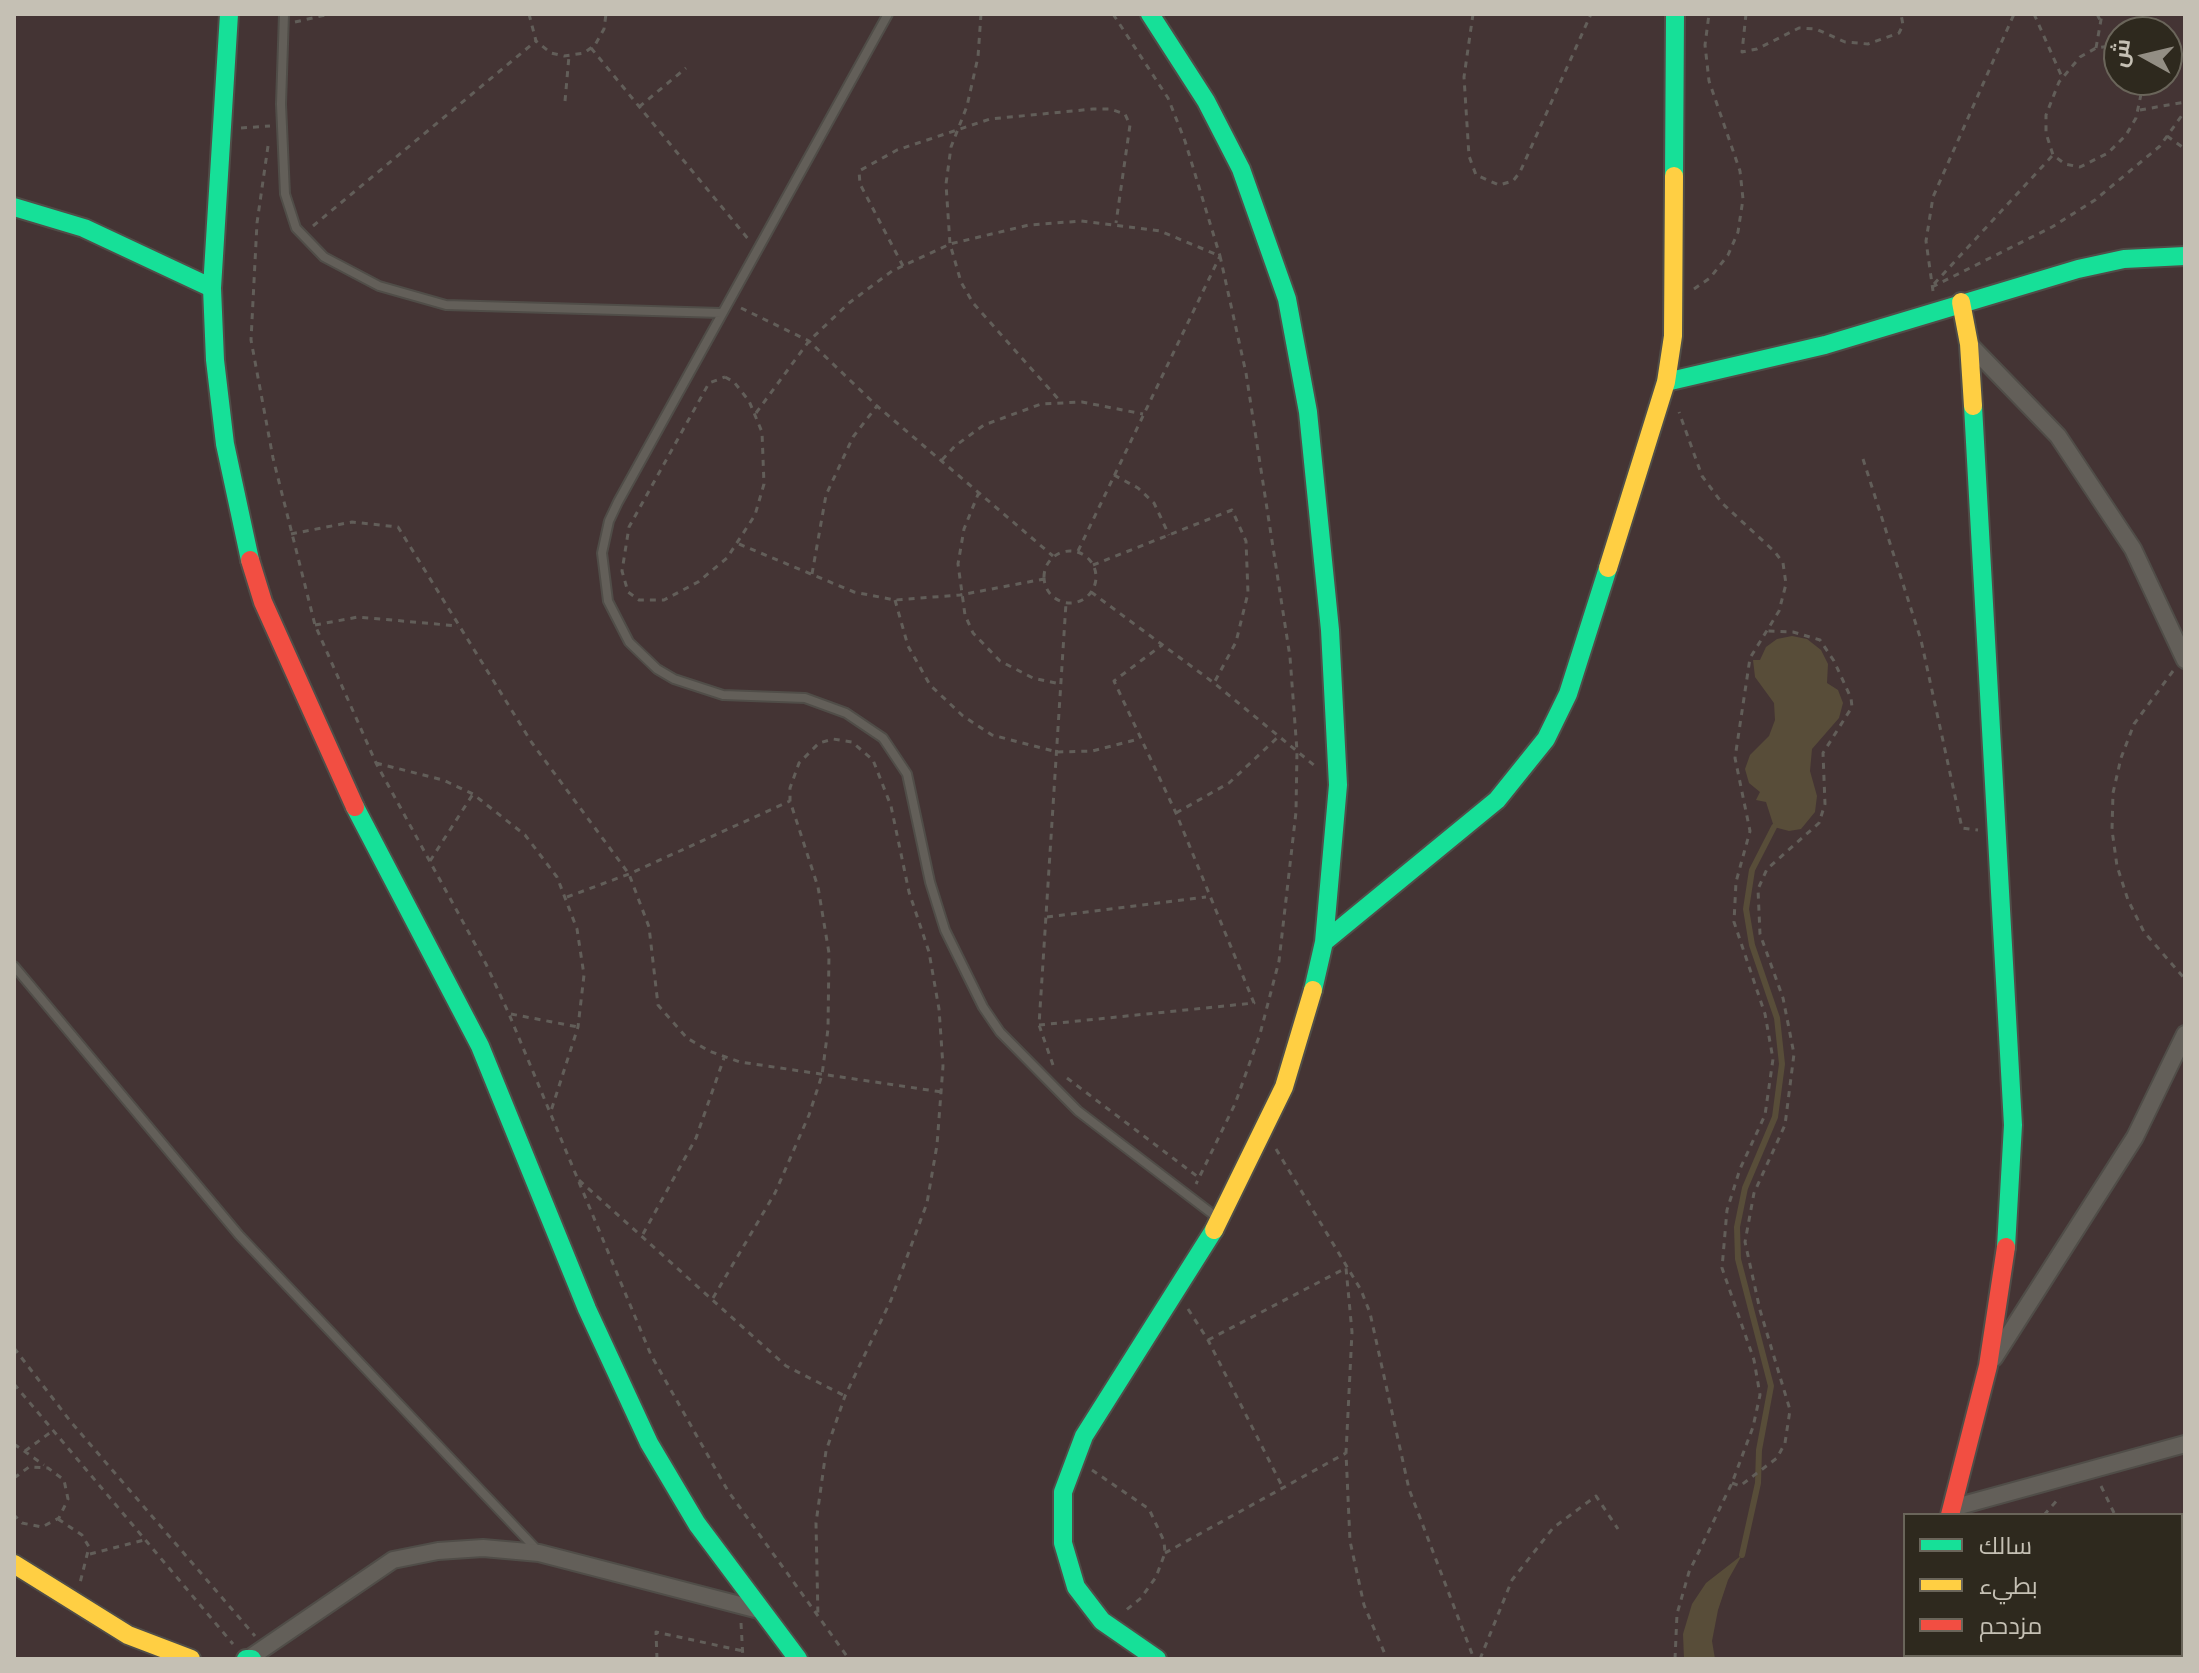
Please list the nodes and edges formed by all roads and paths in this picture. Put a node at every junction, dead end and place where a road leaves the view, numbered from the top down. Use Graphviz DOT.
graph roads {
  1 [pos="229,14"];
  2 [pos="284,14"];
  3 [pos="330,14"];
  4 [pos="529,14"];
  5 [pos="606,14"];
  6 [pos="888,14"];
  7 [pos="981,14"];
  8 [pos="1113,14"];
  9 [pos="1150,14"];
  10 [pos="1473,14"];
  11 [pos="1591,14"];
  12 [pos="1675,14"];
  13 [pos="1709,14"];
  14 [pos="1746,14"];
  15 [pos="1901,14"];
  16 [pos="2014,14"];
  17 [pos="2034,14"];
  18 [pos="2099,14"];
  19 [pos="284,24"];
  20 [pos="536,41"];
  21 [pos="2103,47"];
  22 [pos="591,48"];
  23 [pos="2096,48"];
  24 [pos="569,56"];
  25 [pos="686,68"];
  26 [pos="2062,77"];
  27 [pos="2142,96"];
  28 [pos="565,101"];
  29 [pos="2185,102"];
  30 [pos="281,104"];
  31 [pos="639,107"];
  32 [pos="2140,110"];
  33 [pos="2185,111"];
  34 [pos="273,126"];
  35 [pos="959,128"];
  36 [pos="222,129"];
  37 [pos="2167,136"];
  38 [pos="2185,149"];
  39 [pos="2053,155"];
  40 [pos="14,207"];
  41 [pos="1116,224"];
  42 [pos="301,236"];
  43 [pos="950,244"];
  44 [pos="756,249"];
  45 [pos="1220,256"];
  46 [pos="2185,256"];
  47 [pos="903,266"];
  48 [pos="1932,287"];
  49 [pos="212,288"];
  50 [pos="1674,290"];
  51 [pos="727,301"];
  52 [pos="1961,302"];
  53 [pos="1938,310"];
  54 [pos="721,313"];
  55 [pos="809,341"];
  56 [pos="1969,344"];
  57 [pos="1666,382"];
  58 [pos="1060,401"];
  59 [pos="877,406"];
  60 [pos="756,413"];
  61 [pos="1143,414"];
  62 [pos="1863,459"];
  63 [pos="942,460"];
  64 [pos="1114,475"];
  65 [pos="979,492"];
  66 [pos="291,534"];
  67 [pos="1169,535"];
  68 [pos="739,544"];
  69 [pos="1078,551"];
  70 [pos="1053,556"];
  71 [pos="1093,565"];
  72 [pos="812,576"];
  73 [pos="1044,579"];
  74 [pos="1091,592"];
  75 [pos="960,595"];
  76 [pos="895,600"];
  77 [pos="1066,603"];
  78 [pos="315,625"];
  79 [pos="458,626"];
  80 [pos="1766,631"];
  81 [pos="1162,645"];
  82 [pos="2181,663"];
  83 [pos="1214,683"];
  84 [pos="1060,684"];
  85 [pos="1279,736"];
  86 [pos="1139,739"];
  87 [pos="1297,751"];
  88 [pos="1057,752"];
  89 [pos="376,763"];
  90 [pos="473,794"];
  91 [pos="790,801"];
  92 [pos="1176,813"];
  93 [pos="1998,832"];
  94 [pos="430,862"];
  95 [pos="629,874"];
  96 [pos="567,897"];
  97 [pos="1208,897"];
  98 [pos="1047,917"];
  99 [pos="1324,942"];
  100 [pos="14,966"];
  101 [pos="2185,979"];
  102 [pos="509,1014"];
  103 [pos="1039,1025"];
  104 [pos="578,1027"];
  105 [pos="2185,1034"];
  106 [pos="724,1058"];
  107 [pos="822,1075"];
  108 [pos="942,1092"];
  109 [pos="551,1111"];
  110 [pos="1265,1130"];
  111 [pos="1198,1177"];
  112 [pos="578,1179"];
  113 [pos="1189,1196"];
  114 [pos="1220,1220"];
  115 [pos="643,1234"];
  116 [pos="1346,1268"];
  117 [pos="1176,1291"];
  118 [pos="713,1298"];
  119 [pos="1208,1340"];
  120 [pos="14,1348"];
  121 [pos="1988,1366"];
  122 [pos="14,1384"];
  123 [pos="845,1396"];
  124 [pos="52,1431"];
  125 [pos="14,1444"];
  126 [pos="2185,1444"];
  127 [pos="25,1451"];
  128 [pos="1346,1453"];
  129 [pos="1074,1459"];
  130 [pos="47,1468"];
  131 [pos="2093,1470"];
  132 [pos="14,1478"];
  133 [pos="1732,1483"];
  134 [pos="1282,1486"];
  135 [pos="1951,1512"];
  136 [pos="2114,1513"];
  137 [pos="14,1515"];
  138 [pos="58,1519"];
  139 [pos="1618,1529"];
  140 [pos="144,1540"];
  141 [pos="539,1553"];
  142 [pos="1165,1553"];
  143 [pos="89,1554"];
  144 [pos="14,1564"];
  145 [pos="74,1602"];
  146 [pos="750,1608"];
  147 [pos="818,1618"];
  148 [pos="1106,1624"];
  149 [pos="743,1651"];
  150 [pos="252,1656"];
  151 [pos="191,1659"];
  152 [pos="657,1659"];
  153 [pos="743,1659"];
  154 [pos="798,1659"];
  155 [pos="849,1659"];
  156 [pos="1157,1659"];
  157 [pos="1387,1659"];
  158 [pos="1474,1659"];
  159 [pos="1480,1659"];
  160 [pos="1675,1659"];
  1 -- 36 [label="street"];
  2 -- 19 [label="lane"];
  3 -- 19 [label="path"];
  4 -- 20 [label="path"];
  5 -- 22 [label="path"];
  6 -- 44 [label="lane"];
  7 -- 35 [label="path"];
  8 -- 45 [label="path"];
  9 -- 99 [label="street"];
  10 -- 11 [label="path"];
  12 -- 50 [label="street"];
  13 -- 50 [label="path"];
  14 -- 15 [label="path"];
  16 -- 48 [label="path"];
  17 -- 26 [label="path"];
  18 -- 23 [label="path"];
  19 -- 30 [label="lane"];
  20 -- 24 [label="path"];
  20 -- 42 [label="path"];
  21 -- 23 [label="path"];
  22 -- 24 [label="path"];
  22 -- 31 [label="path"];
  23 -- 26 [label="path"];
  24 -- 28 [label="path"];
  25 -- 31 [label="path"];
  26 -- 39 [label="path"];
  27 -- 32 [label="path"];
  29 -- 32 [label="path"];
  30 -- 34 [label="path"];
  30 -- 42 [label="lane"];
  31 -- 44 [label="path"];
  32 -- 39 [label="path"];
  33 -- 37 [label="path"];
  34 -- 36 [label="path"];
  34 -- 66 [label="path"];
  35 -- 41 [label="path"];
  35 -- 43 [label="path"];
  35 -- 47 [label="path"];
  36 -- 49 [label="street"];
  37 -- 38 [label="path"];
  37 -- 48 [label="path"];
  39 -- 48 [label="path"];
  40 -- 49 [label="street"];
  41 -- 43 [label="path"];
  41 -- 45 [label="path"];
  42 -- 54 [label="lane"];
  43 -- 47 [label="path"];
  43 -- 58 [label="path"];
  44 -- 51 [label="lane"];
  45 -- 61 [label="path"];
  45 -- 87 [label="path"];
  46 -- 52 [label="street"];
  47 -- 55 [label="path"];
  48 -- 53 [label="path"];
  49 -- 146 [label="street"];
  50 -- 57 [label="street"];
  51 -- 54 [label="lane"];
  51 -- 55 [label="path"];
  52 -- 53 [label="street"];
  52 -- 56 [label="street"];
  53 -- 57 [label="street"];
  54 -- 113 [label="lane"];
  55 -- 59 [label="path"];
  55 -- 60 [label="path"];
  56 -- 82 [label="street"];
  56 -- 93 [label="street"];
  57 -- 80 [label="path"];
  57 -- 99 [label="street"];
  58 -- 61 [label="path"];
  58 -- 63 [label="path"];
  59 -- 63 [label="path"];
  59 -- 72 [label="path"];
  60 -- 68 [label="path"];
  60 -- 68 [label="path"];
  61 -- 64 [label="path"];
  62 -- 93 [label="path"];
  63 -- 65 [label="path"];
  64 -- 67 [label="path"];
  64 -- 69 [label="path"];
  65 -- 70 [label="path"];
  65 -- 75 [label="path"];
  66 -- 78 [label="path"];
  66 -- 79 [label="path"];
  67 -- 71 [label="path"];
  67 -- 83 [label="path"];
  68 -- 72 [label="path"];
  69 -- 70 [label="path"];
  69 -- 71 [label="path"];
  70 -- 73 [label="path"];
  71 -- 74 [label="path"];
  72 -- 76 [label="path"];
  73 -- 75 [label="path"];
  73 -- 77 [label="path"];
  74 -- 77 [label="path"];
  74 -- 81 [label="path"];
  75 -- 76 [label="path"];
  75 -- 84 [label="path"];
  76 -- 88 [label="path"];
  77 -- 84 [label="path"];
  78 -- 79 [label="path"];
  78 -- 89 [label="path"];
  79 -- 95 [label="path"];
  80 -- 133 [label="path"];
  80 -- 133 [label="path"];
  81 -- 83 [label="path"];
  81 -- 86 [label="path"];
  82 -- 101 [label="path"];
  83 -- 85 [label="path"];
  84 -- 88 [label="path"];
  85 -- 87 [label="path"];
  85 -- 92 [label="path"];
  86 -- 88 [label="path"];
  86 -- 92 [label="path"];
  87 -- 113 [label="path"];
  88 -- 98 [label="path"];
  89 -- 90 [label="path"];
  89 -- 94 [label="path"];
  90 -- 94 [label="path"];
  90 -- 96 [label="path"];
  91 -- 95 [label="path"];
  91 -- 107 [label="path"];
  91 -- 108 [label="path"];
  92 -- 97 [label="path"];
  93 -- 121 [label="street"];
  94 -- 102 [label="path"];
  95 -- 96 [label="path"];
  95 -- 106 [label="path"];
  96 -- 104 [label="path"];
  97 -- 98 [label="path"];
  97 -- 103 [label="path"];
  98 -- 103 [label="path"];
  99 -- 110 [label="street"];
  100 -- 141 [label="lane"];
  102 -- 104 [label="path"];
  102 -- 109 [label="path"];
  103 -- 111 [label="path"];
  104 -- 109 [label="path"];
  105 -- 121 [label="street"];
  106 -- 107 [label="path"];
  106 -- 115 [label="path"];
  107 -- 108 [label="path"];
  107 -- 118 [label="path"];
  108 -- 123 [label="path"];
  109 -- 112 [label="path"];
  110 -- 114 [label="street"];
  110 -- 116 [label="path"];
  112 -- 115 [label="path"];
  112 -- 147 [label="path"];
  113 -- 114 [label="lane"];
  114 -- 117 [label="street"];
  115 -- 118 [label="path"];
  116 -- 119 [label="path"];
  116 -- 128 [label="path"];
  116 -- 158 [label="path"];
  117 -- 119 [label="path"];
  117 -- 129 [label="street"];
  118 -- 123 [label="path"];
  119 -- 134 [label="path"];
  120 -- 150 [label="path"];
  121 -- 135 [label="street"];
  122 -- 124 [label="path"];
  123 -- 147 [label="path"];
  124 -- 127 [label="path"];
  124 -- 140 [label="path"];
  125 -- 127 [label="path"];
  126 -- 131 [label="street"];
  127 -- 130 [label="path"];
  128 -- 134 [label="path"];
  128 -- 157 [label="path"];
  129 -- 142 [label="path"];
  129 -- 148 [label="street"];
  130 -- 132 [label="path"];
  130 -- 138 [label="path"];
  131 -- 135 [label="street"];
  131 -- 136 [label="path"];
  133 -- 160 [label="path"];
  134 -- 142 [label="path"];
  137 -- 138 [label="path"];
  138 -- 143 [label="path"];
  139 -- 159 [label="path"];
  140 -- 143 [label="path"];
  140 -- 150 [label="path"];
  141 -- 146 [label="street"];
  141 -- 150 [label="street"];
  142 -- 148 [label="path"];
  143 -- 145 [label="path"];
  144 -- 145 [label="street"];
  145 -- 151 [label="street"];
  146 -- 149 [label="path"];
  146 -- 154 [label="street"];
  147 -- 155 [label="path"];
  148 -- 156 [label="street"];
  149 -- 152 [label="path"];
  149 -- 153 [label="path"];
}
